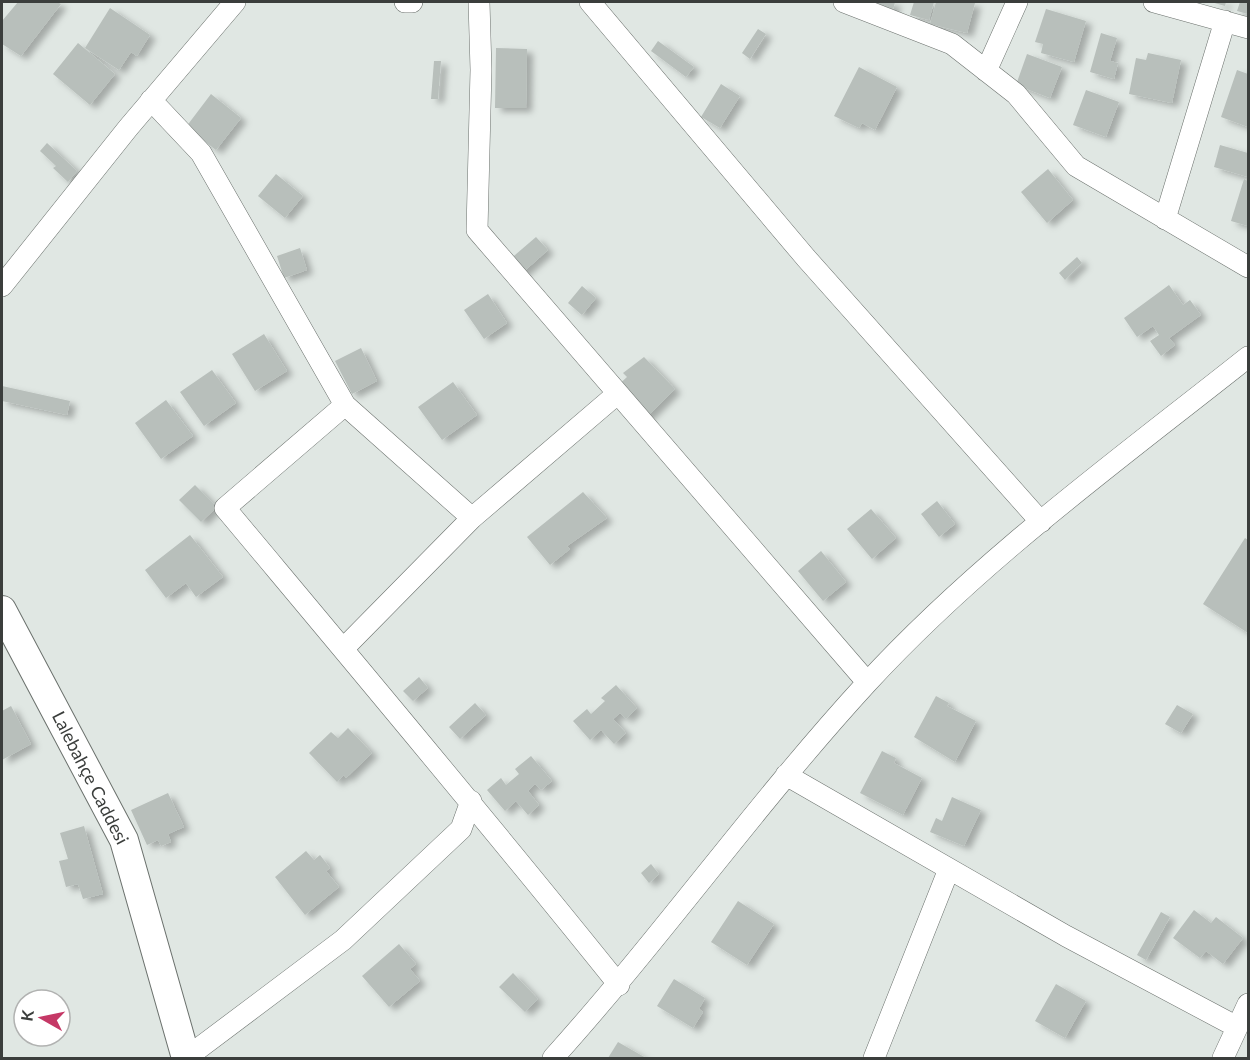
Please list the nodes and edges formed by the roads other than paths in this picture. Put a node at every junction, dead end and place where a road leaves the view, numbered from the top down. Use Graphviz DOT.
graph roads {
  1 [pos="235,2"];
  2 [pos="405,2"];
  3 [pos="412,2"];
  4 [pos="479,2"];
  5 [pos="590,2"];
  6 [pos="844,2"];
  7 [pos="1017,2"];
  8 [pos="1154,2"];
  9 [pos="1225,21"];
  10 [pos="1248,28"];
  11 [pos="986,71"];
  12 [pos="151,100"];
  13 [pos="1165,219"];
  14 [pos="1248,267"];
  15 [pos="2,286"];
  16 [pos="1248,357"];
  17 [pos="617,394"];
  18 [pos="345,405"];
  19 [pos="472,518"];
  20 [pos="1041,522"];
  21 [pos="2,610"];
  22 [pos="343,649"];
  23 [pos="867,682"];
  24 [pos="786,775"];
  25 [pos="471,801"];
  26 [pos="949,868"];
  27 [pos="619,985"];
  28 [pos="1248,1004"];
  29 [pos="1238,1027"];
  30 [pos="186,1058"];
  31 [pos="553,1059"];
  32 [pos="874,1059"];
  33 [pos="1223,1059"];
  1 -- 12 [label="street"];
  2 -- 3 [label="street"];
  4 -- 17 [label="street"];
  5 -- 20 [label="street"];
  6 -- 11 [label="street"];
  7 -- 11 [label="street"];
  8 -- 9 [label="street"];
  9 -- 10 [label="street"];
  9 -- 13 [label="street"];
  11 -- 13 [label="street"];
  12 -- 15 [label="street"];
  12 -- 18 [label="street"];
  13 -- 14 [label="street"];
  16 -- 20 [label="street"];
  17 -- 19 [label="street"];
  17 -- 23 [label="street"];
  18 -- 19 [label="street"];
  18 -- 22 [label="street"];
  19 -- 22 [label="street"];
  20 -- 23 [label="street"];
  21 -- 30 [label="street, Lalebahçe Caddesi"];
  22 -- 25 [label="street"];
  23 -- 24 [label="street"];
  24 -- 26 [label="street"];
  24 -- 27 [label="street"];
  25 -- 27 [label="street"];
  25 -- 30 [label="street"];
  26 -- 29 [label="street"];
  26 -- 32 [label="street"];
  27 -- 31 [label="street"];
  28 -- 29 [label="street"];
  29 -- 33 [label="street"];
}
